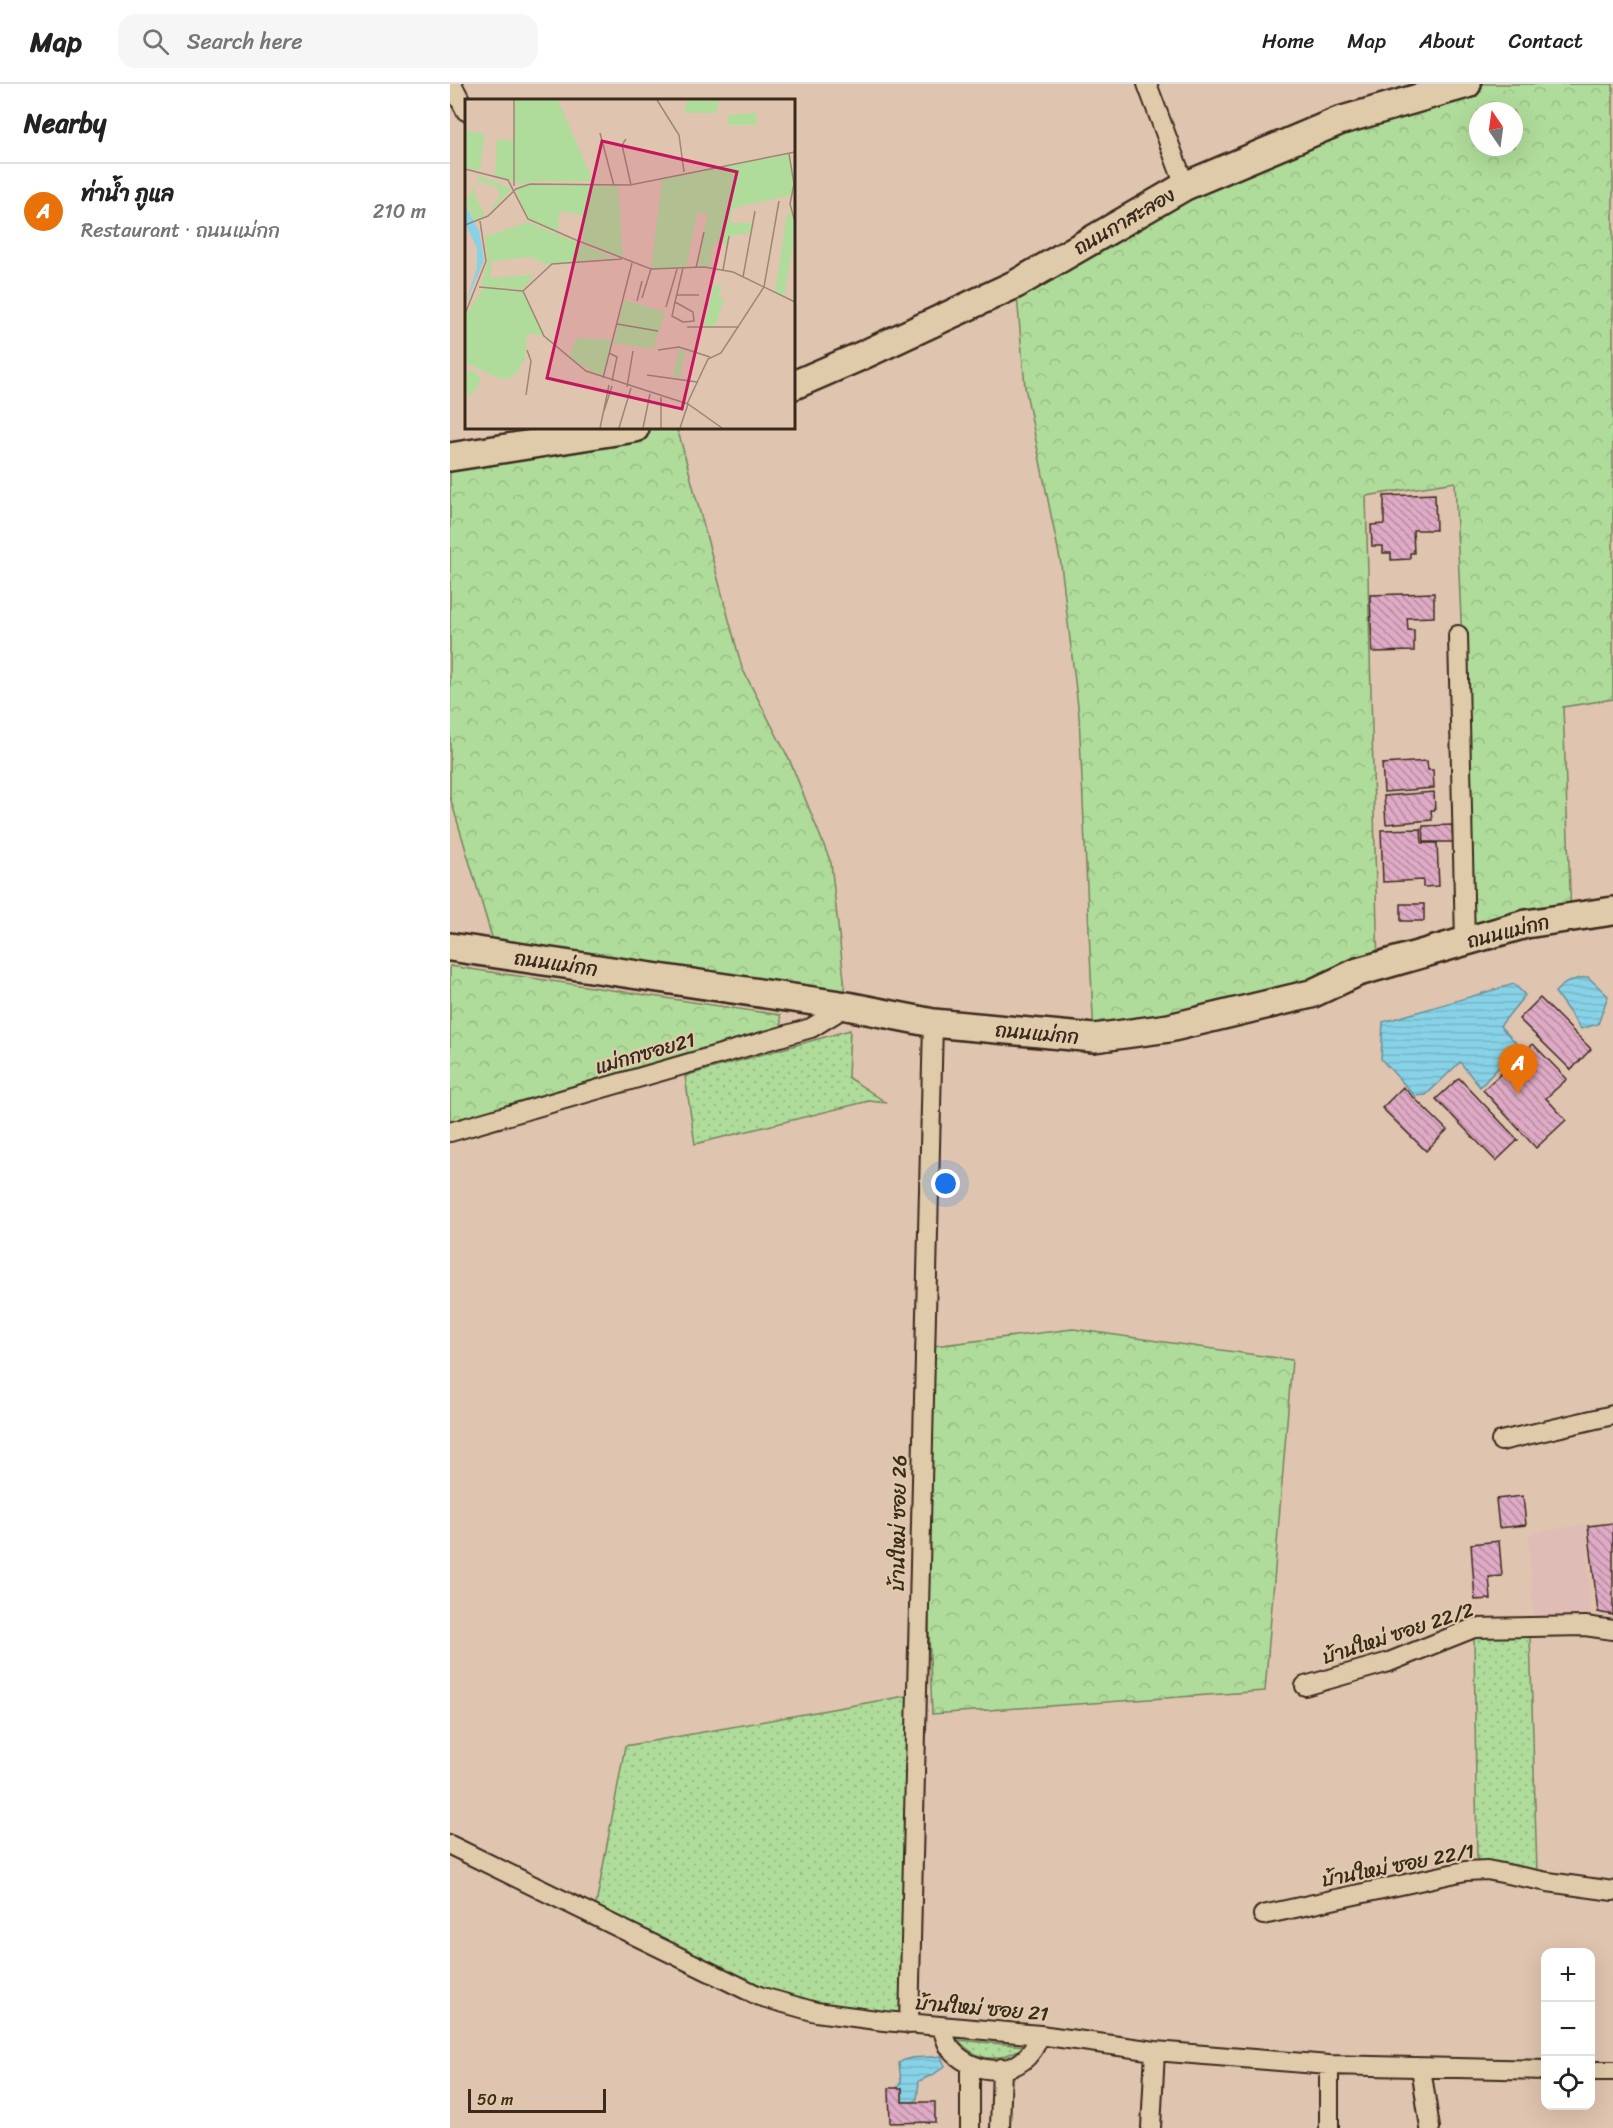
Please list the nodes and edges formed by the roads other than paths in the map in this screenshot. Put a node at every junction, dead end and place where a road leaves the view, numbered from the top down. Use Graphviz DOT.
graph roads {
  1 [pos="452,84"];
  2 [pos="1147,84"];
  3 [pos="1467,84"];
  4 [pos="465,109"];
  5 [pos="1185,186"];
  6 [pos="795,385"];
  7 [pos="628,429"];
  8 [pos="450,457"];
  9 [pos="1458,635"];
  10 [pos="1613,911"];
  11 [pos="1465,942"];
  12 [pos="450,947"];
  13 [pos="847,1006"];
  14 [pos="933,1023"];
  15 [pos="450,1132"];
  16 [pos="1613,1415"];
  17 [pos="1501,1442"];
  18 [pos="1613,1630"];
  19 [pos="1305,1686"];
  20 [pos="450,1845"];
  21 [pos="1613,1891"];
  22 [pos="1263,1915"];
  23 [pos="909,2024"];
  24 [pos="942,2026"];
  25 [pos="1040,2035"];
  26 [pos="1155,2051"];
  27 [pos="970,2065"];
  28 [pos="1329,2065"];
  29 [pos="1002,2068"];
  30 [pos="1421,2068"];
  31 [pos="1541,2070"];
  32 [pos="1595,2071"];
  33 [pos="1613,2071"];
  34 [pos="970,2128"];
  35 [pos="1000,2128"];
  36 [pos="1151,2128"];
  37 [pos="1329,2128"];
  38 [pos="1430,2128"];
  1 -- 4 [label="street"];
  2 -- 5 [label="street"];
  3 -- 5 [label="street, ถนนกาสะลอง"];
  5 -- 6 [label="street, ถนนกาสะลอง"];
  7 -- 8 [label="street"];
  9 -- 11 [label="street"];
  10 -- 11 [label="street, ถนนแม่กก"];
  11 -- 14 [label="street, ถนนแม่กก"];
  12 -- 13 [label="street, ถนนแม่กก"];
  13 -- 14 [label="street, ถนนแม่กก"];
  13 -- 15 [label="street, แม่กกซอย21"];
  14 -- 23 [label="street, บ้านใหม่ ซอย 26"];
  16 -- 17 [label="street"];
  18 -- 19 [label="street, บ้านใหม่ ซอย 22/2"];
  20 -- 23 [label="street, บ้านใหม่ ซอย 21"];
  21 -- 22 [label="street, บ้านใหม่ ซอย 22/1"];
  23 -- 24 [label="street, บ้านใหม่ ซอย 21"];
  24 -- 25 [label="street, บ้านใหม่ ซอย 21"];
  24 -- 27 [label="street"];
  25 -- 26 [label="street, บ้านใหม่ ซอย 21"];
  25 -- 29 [label="street"];
  26 -- 28 [label="street, บ้านใหม่ ซอย 21"];
  26 -- 36 [label="street"];
  27 -- 29 [label="street"];
  27 -- 34 [label="street"];
  28 -- 30 [label="street, บ้านใหม่ ซอย 21"];
  28 -- 37 [label="street"];
  29 -- 35 [label="street"];
  30 -- 31 [label="street, บ้านใหม่ ซอย 21"];
  30 -- 38 [label="street"];
  32 -- 33 [label="street"];
}
